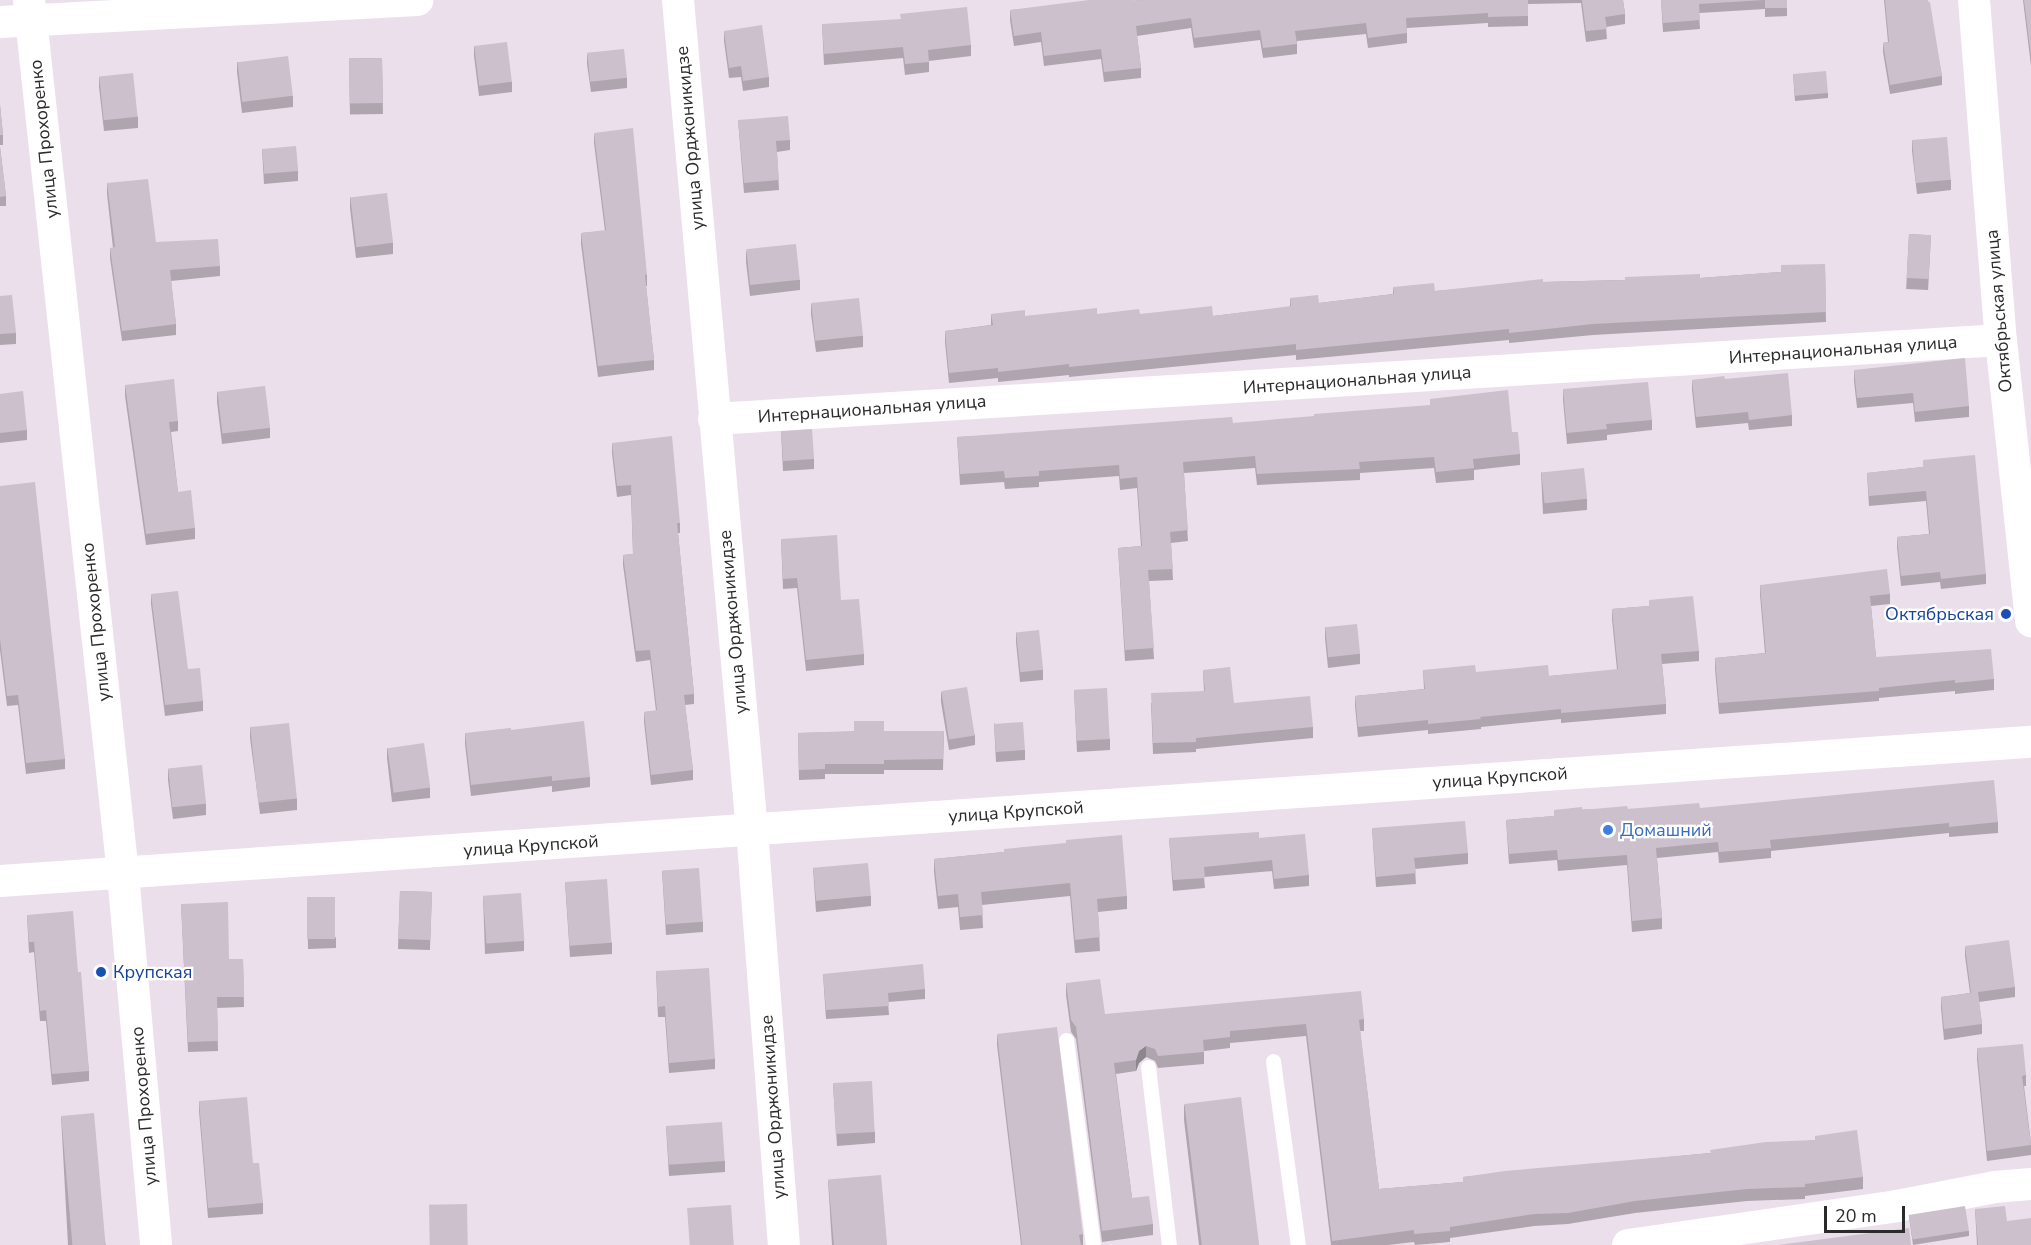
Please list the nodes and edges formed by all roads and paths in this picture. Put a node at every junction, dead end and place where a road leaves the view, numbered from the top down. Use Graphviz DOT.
graph roads {
  1 [pos="417,0"];
  2 [pos="678,0"];
  3 [pos="1974,0"];
  4 [pos="30,9"];
  5 [pos="0,22"];
  6 [pos="2001,340"];
  7 [pos="714,419"];
  8 [pos="2031,621"];
  9 [pos="2031,742"];
  10 [pos="752,830"];
  11 [pos="123,874"];
  12 [pos="0,881"];
  13 [pos="1066,1040"];
  14 [pos="1274,1061"];
  15 [pos="1148,1067"];
  16 [pos="2031,1184"];
  17 [pos="156,1245"];
  18 [pos="784,1245"];
  19 [pos="1093,1245"];
  20 [pos="1169,1245"];
  21 [pos="1298,1245"];
  22 [pos="1628,1245"];
  1 -- 4 [label="street"];
  2 -- 7 [label="street, улица Орджоникидзе"];
  3 -- 6 [label="street, Октябрьская улица"];
  4 -- 5 [label="street"];
  4 -- 11 [label="street, улица Прохоренко"];
  6 -- 7 [label="street, Интернациональная улица"];
  6 -- 8 [label="street, Октябрьская улица"];
  7 -- 10 [label="street, улица Орджоникидзе"];
  9 -- 10 [label="street, улица Крупской"];
  10 -- 11 [label="street, улица Крупской"];
  10 -- 18 [label="street, улица Орджоникидзе"];
  11 -- 12 [label="street, улица Крупской"];
  11 -- 17 [label="street, улица Прохоренко"];
  13 -- 19 [label="lane"];
  14 -- 21 [label="lane"];
  15 -- 20 [label="lane"];
  16 -- 22 [label="street"];
}
